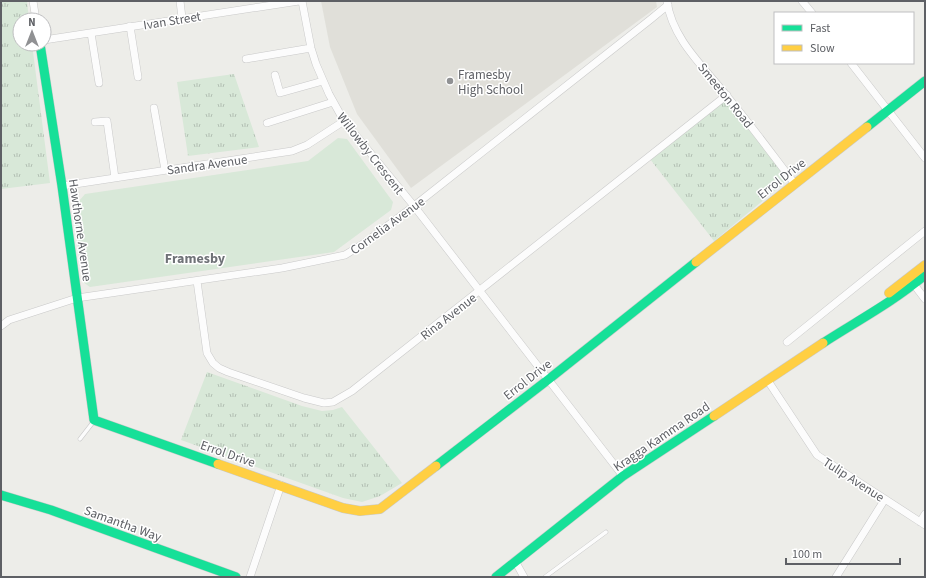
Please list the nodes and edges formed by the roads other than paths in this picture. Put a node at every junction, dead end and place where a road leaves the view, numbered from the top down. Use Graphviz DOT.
graph roads {
  1 [pos="34,1"];
  2 [pos="180,1"];
  3 [pos="301,1"];
  4 [pos="802,1"];
  5 [pos="667,3"];
  6 [pos="35,12"];
  7 [pos="811,12"];
  8 [pos="182,18"];
  9 [pos="130,26"];
  10 [pos="91,33"];
  11 [pos="52,39"];
  12 [pos="311,48"];
  13 [pos="41,52"];
  14 [pos="246,59"];
  15 [pos="852,64"];
  16 [pos="138,76"];
  17 [pos="275,76"];
  18 [pos="323,81"];
  19 [pos="925,81"];
  20 [pos="99,83"];
  21 [pos="727,95"];
  22 [pos="333,102"];
  23 [pos="154,108"];
  24 [pos="888,110"];
  25 [pos="344,121"];
  26 [pos="95,122"];
  27 [pos="267,123"];
  28 [pos="925,158"];
  29 [pos="165,170"];
  30 [pos="115,178"];
  31 [pos="795,184"];
  32 [pos="62,186"];
  33 [pos="414,206"];
  34 [pos="925,231"];
  35 [pos="925,265"];
  36 [pos="925,275"];
  37 [pos="197,281"];
  38 [pos="912,281"];
  39 [pos="479,291"];
  40 [pos="77,298"];
  41 [pos="925,299"];
  42 [pos="1,326"];
  43 [pos="787,342"];
  44 [pos="549,379"];
  45 [pos="768,381"];
  46 [pos="94,420"];
  47 [pos="80,439"];
  48 [pos="623,476"];
  49 [pos="280,485"];
  50 [pos="1,495"];
  51 [pos="885,499"];
  52 [pos="925,514"];
  53 [pos="922,524"];
  54 [pos="606,532"];
  55 [pos="515,561"];
  56 [pos="236,577"];
  57 [pos="250,577"];
  58 [pos="496,577"];
  59 [pos="524,577"];
  60 [pos="545,577"];
  61 [pos="836,577"];
  1 -- 6 [label="street"];
  2 -- 8 [label="street"];
  3 -- 8 [label="street, Ivan Street"];
  3 -- 12 [label="street, Willowby Crescent"];
  4 -- 7 [label="street"];
  5 -- 21 [label="street, Smeeton Road"];
  5 -- 33 [label="street, Cornelia Avenue"];
  8 -- 9 [label="street, Ivan Street"];
  9 -- 10 [label="street, Ivan Street"];
  9 -- 16 [label="street"];
  10 -- 11 [label="street, Ivan Street"];
  10 -- 20 [label="street"];
  12 -- 14 [label="street"];
  12 -- 18 [label="street, Willowby Crescent"];
  13 -- 32 [label="street, Hawthorne Avenue"];
  15 -- 24 [label="street"];
  17 -- 18 [label="street"];
  18 -- 22 [label="street, Willowby Crescent"];
  19 -- 24 [label="street, Errol Drive"];
  21 -- 31 [label="street, Smeeton Road"];
  21 -- 39 [label="street, Rina Avenue"];
  22 -- 25 [label="street, Willowby Crescent"];
  22 -- 27 [label="street"];
  23 -- 29 [label="street"];
  24 -- 28 [label="street"];
  24 -- 31 [label="street, Errol Drive"];
  25 -- 29 [label="street, Sandra Avenue"];
  25 -- 33 [label="street, Willowby Crescent"];
  26 -- 30 [label="street"];
  29 -- 30 [label="street, Sandra Avenue"];
  30 -- 32 [label="street, Sandra Avenue"];
  31 -- 44 [label="street, Errol Drive"];
  32 -- 40 [label="street, Hawthorne Avenue"];
  33 -- 37 [label="street, Cornelia Avenue"];
  33 -- 39 [label="street, Willowby Crescent"];
  34 -- 43 [label="street"];
  35 -- 38 [label="street, Kragga Kamma Road"];
  36 -- 38 [label="street, Kragga Kamma Road"];
  37 -- 39 [label="street, Rina Avenue"];
  37 -- 40 [label="street, Cornelia Avenue"];
  38 -- 41 [label="street"];
  38 -- 45 [label="street, Kragga Kamma Road"];
  39 -- 44 [label="street, Willowby Crescent"];
  40 -- 42 [label="street, Cornelia Avenue"];
  40 -- 46 [label="street, Hawthorne Avenue"];
  44 -- 48 [label="street, Willowby Crescent"];
  44 -- 49 [label="street, Errol Drive"];
  45 -- 48 [label="street, Kragga Kamma Road"];
  45 -- 51 [label="street, Tulip Avenue"];
  46 -- 47 [label="lane"];
  46 -- 49 [label="street, Errol Drive"];
  48 -- 55 [label="street, Kragga Kamma Road"];
  49 -- 57 [label="street"];
  50 -- 56 [label="street, Samantha Way"];
  51 -- 53 [label="street, Tulip Avenue"];
  51 -- 61 [label="street"];
  52 -- 53 [label="street"];
  54 -- 60 [label="lane"];
  55 -- 58 [label="street, Kragga Kamma Road"];
  55 -- 59 [label="street"];
}
